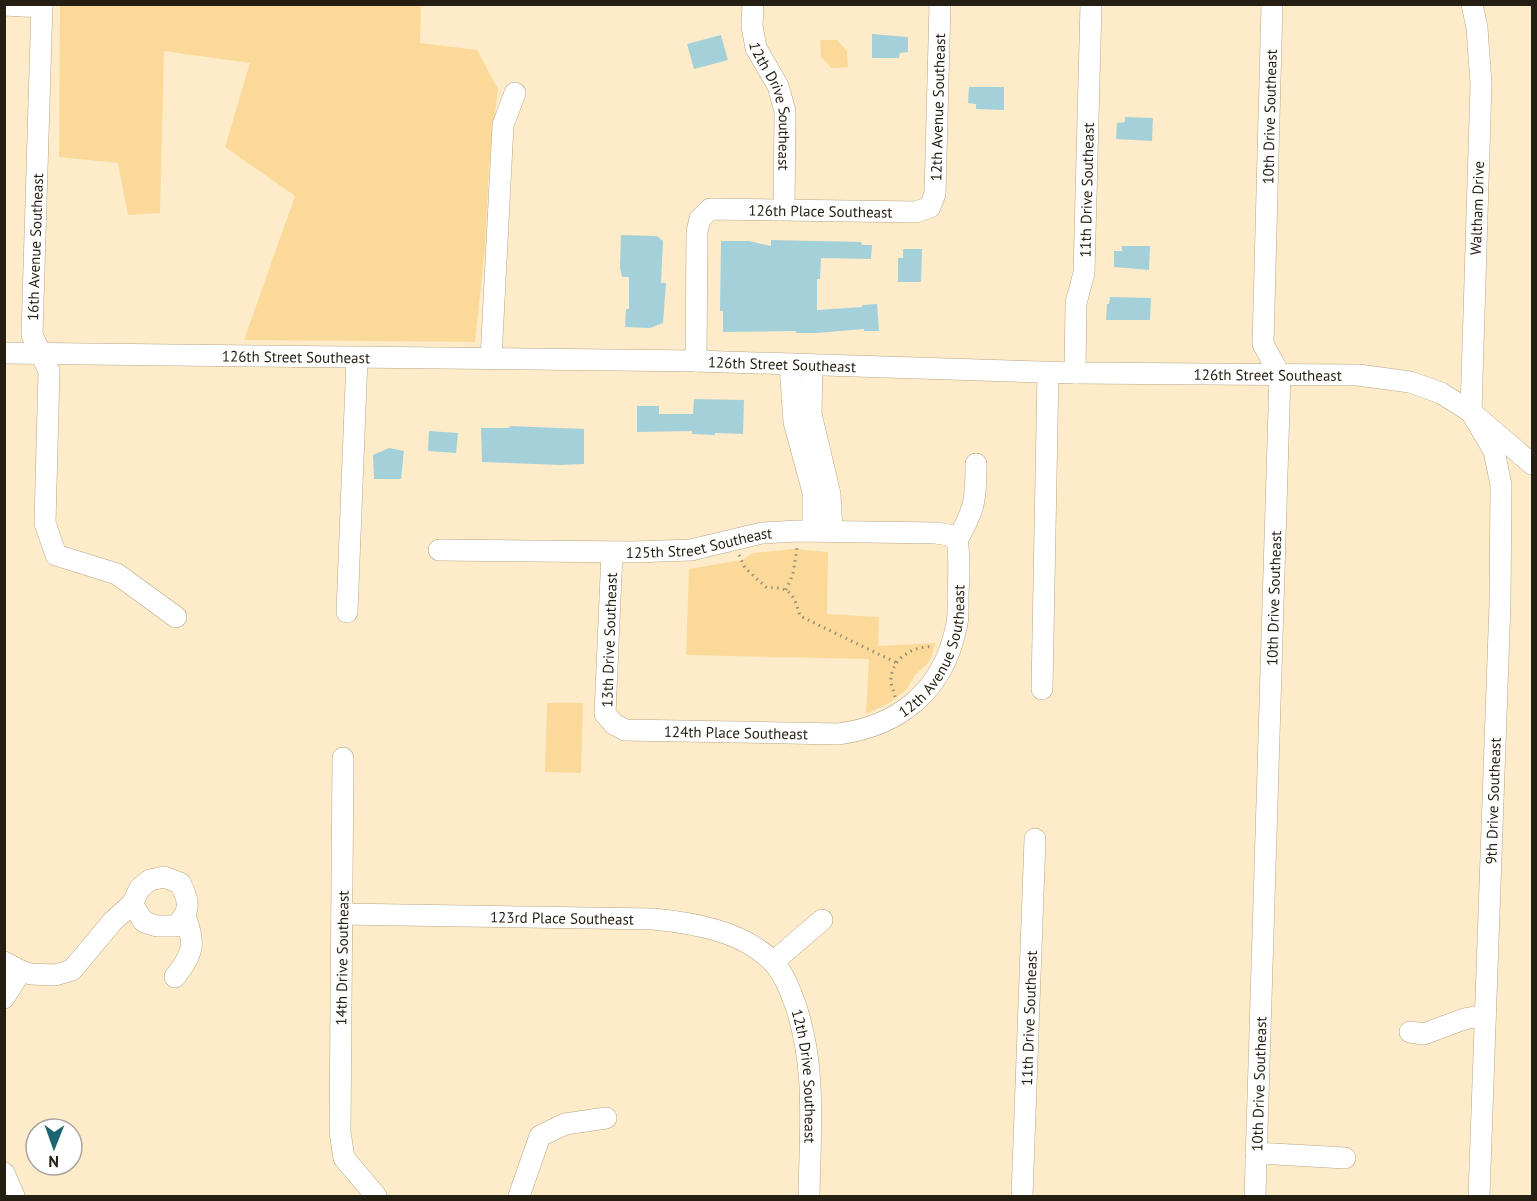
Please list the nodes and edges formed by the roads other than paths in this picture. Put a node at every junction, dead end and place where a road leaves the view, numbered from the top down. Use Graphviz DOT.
graph roads {
  1 [pos="753,4"];
  2 [pos="940,4"];
  3 [pos="1091,4"];
  4 [pos="1272,4"];
  5 [pos="1472,4"];
  6 [pos="4,5"];
  7 [pos="42,6"];
  8 [pos="515,93"];
  9 [pos="930,207"];
  10 [pos="784,209"];
  11 [pos="4,353"];
  12 [pos="40,354"];
  13 [pos="357,358"];
  14 [pos="491,359"];
  15 [pos="696,361"];
  16 [pos="790,365"];
  17 [pos="812,366"];
  18 [pos="1048,372"];
  19 [pos="1075,373"];
  20 [pos="1280,375"];
  21 [pos="1471,412"];
  22 [pos="976,464"];
  23 [pos="1533,464"];
  24 [pos="814,531"];
  25 [pos="957,540"];
  26 [pos="439,550"];
  27 [pos="612,553"];
  28 [pos="347,612"];
  29 [pos="176,617"];
  30 [pos="1042,690"];
  31 [pos="614,724"];
  32 [pos="858,731"];
  33 [pos="343,758"];
  34 [pos="1035,839"];
  35 [pos="132,904"];
  36 [pos="342,914"];
  37 [pos="185,916"];
  38 [pos="822,920"];
  39 [pos="773,962"];
  40 [pos="13,966"];
  41 [pos="175,976"];
  42 [pos="4,998"];
  43 [pos="1485,1015"];
  44 [pos="1410,1032"];
  45 [pos="606,1118"];
  46 [pos="1257,1153"];
  47 [pos="1345,1158"];
  48 [pos="4,1173"];
  49 [pos="14,1197"];
  50 [pos="376,1197"];
  51 [pos="519,1197"];
  52 [pos="809,1197"];
  53 [pos="1022,1197"];
  54 [pos="1255,1197"];
  55 [pos="1479,1197"];
  1 -- 10 [label="street, 12th Drive Southeast"];
  2 -- 9 [label="street, 12th Avenue Southeast"];
  3 -- 19 [label="street, 11th Drive Southeast"];
  4 -- 20 [label="street, 10th Drive Southeast"];
  5 -- 21 [label="street, Waltham Drive"];
  6 -- 7 [label="street"];
  7 -- 12 [label="street, 16th Avenue Southeast"];
  8 -- 14 [label="street"];
  9 -- 10 [label="street, 126th Place Southeast"];
  10 -- 15 [label="street, 126th Place Southeast"];
  11 -- 12 [label="street, 126th Street Southeast"];
  12 -- 13 [label="street, 126th Street Southeast"];
  12 -- 29 [label="street, 16th Avenue Southeast"];
  13 -- 14 [label="street, 126th Street Southeast"];
  13 -- 28 [label="street"];
  14 -- 15 [label="street, 126th Street Southeast"];
  15 -- 16 [label="street, 126th Street Southeast"];
  16 -- 17 [label="street, 126th Street Southeast"];
  16 -- 24 [label="street"];
  17 -- 18 [label="street, 126th Street Southeast"];
  17 -- 24 [label="street"];
  18 -- 19 [label="street, 126th Street Southeast"];
  18 -- 30 [label="street"];
  19 -- 20 [label="street, 126th Street Southeast"];
  20 -- 21 [label="street, 126th Street Southeast"];
  20 -- 46 [label="street, 10th Drive Southeast"];
  21 -- 23 [label="street, 126th Street Southeast"];
  21 -- 43 [label="street, 9th Drive Southeast"];
  22 -- 25 [label="street"];
  24 -- 25 [label="street, 125th Street Southeast"];
  24 -- 27 [label="street, 125th Street Southeast"];
  25 -- 32 [label="street, 12th Avenue Southeast"];
  26 -- 27 [label="street, 125th Street Southeast"];
  27 -- 31 [label="street, 13th Drive Southeast"];
  31 -- 32 [label="street, 124th Place Southeast"];
  33 -- 36 [label="street, 14th Drive Southeast"];
  34 -- 53 [label="street, 11th Drive Southeast"];
  35 -- 37 [label="street"];
  35 -- 37 [label="street"];
  35 -- 40 [label="street"];
  36 -- 39 [label="street, 123rd Place Southeast"];
  36 -- 50 [label="street, 14th Drive Southeast"];
  37 -- 41 [label="street"];
  38 -- 39 [label="street"];
  39 -- 52 [label="street, 12th Drive Southeast"];
  40 -- 42 [label="street"];
  43 -- 44 [label="street"];
  43 -- 55 [label="street, 9th Drive Southeast"];
  45 -- 51 [label="street"];
  46 -- 47 [label="street"];
  46 -- 54 [label="street, 10th Drive Southeast"];
  48 -- 49 [label="street"];
}
